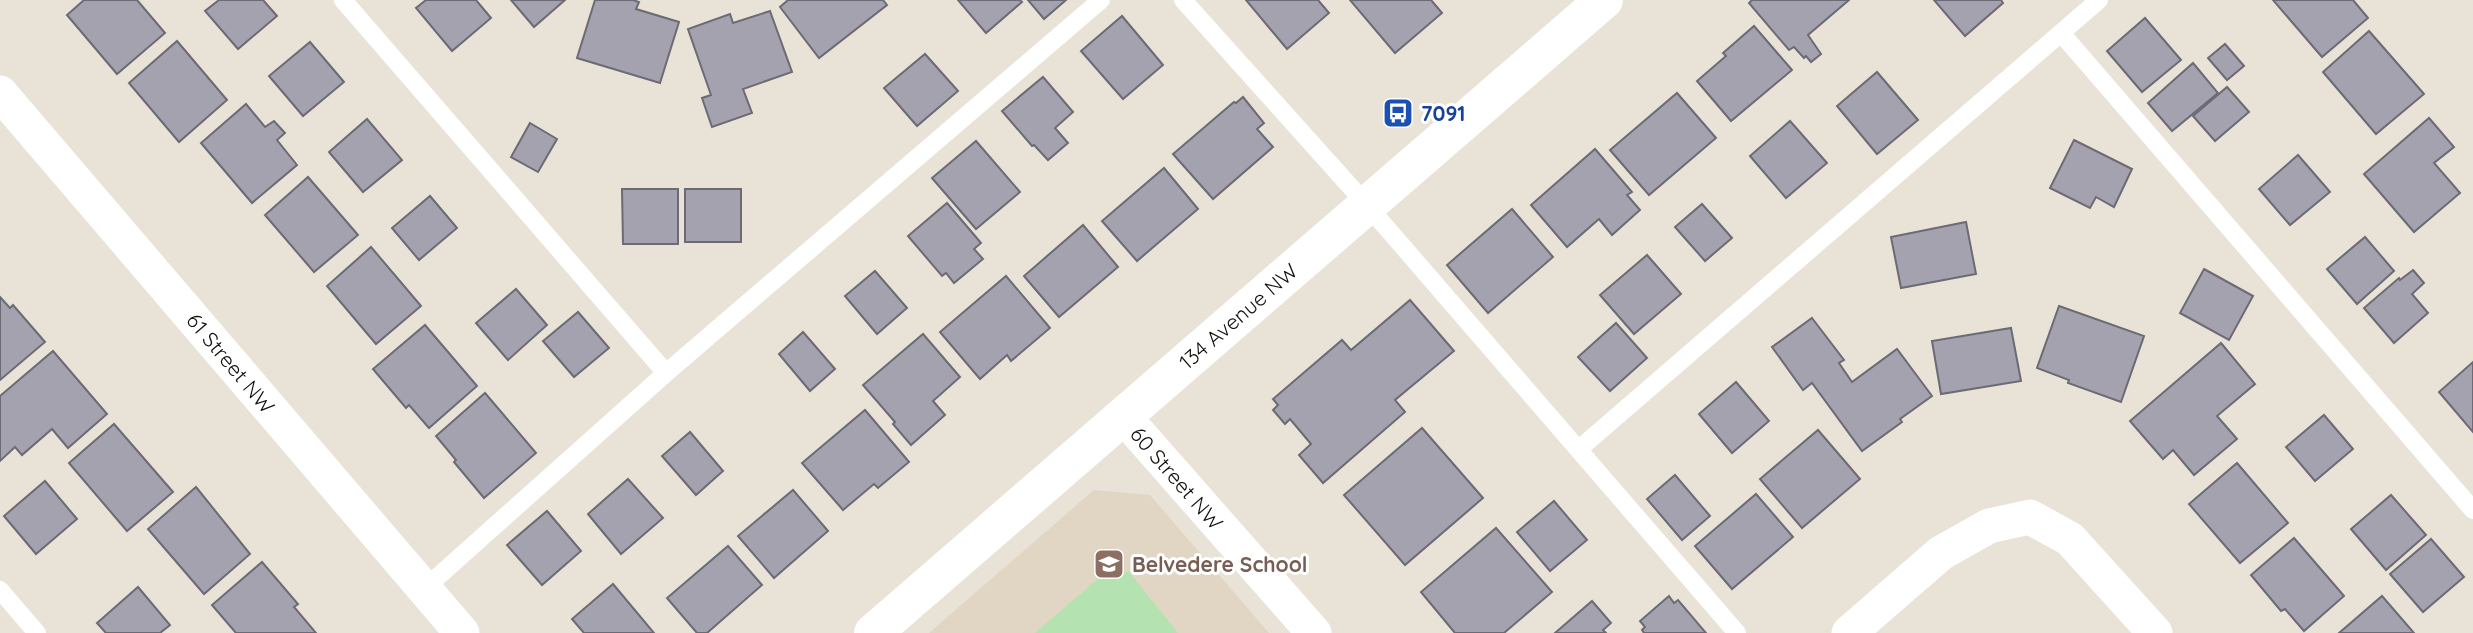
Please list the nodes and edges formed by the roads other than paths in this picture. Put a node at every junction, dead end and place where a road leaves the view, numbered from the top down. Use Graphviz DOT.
graph roads {
  1 [pos="343,0"];
  2 [pos="1101,0"];
  3 [pos="1183,0"];
  4 [pos="1604,0"];
  5 [pos="2099,0"];
  6 [pos="2061,33"];
  7 [pos="0,93"];
  8 [pos="1366,204"];
  9 [pos="666,373"];
  10 [pos="1124,418"];
  11 [pos="1579,449"];
  12 [pos="2473,510"];
  13 [pos="424,589"];
  14 [pos="0,590"];
  15 [pos="37,633"];
  16 [pos="462,633"];
  17 [pos="873,633"];
  18 [pos="1314,633"];
  19 [pos="1737,633"];
  20 [pos="1849,633"];
  21 [pos="2155,633"];
  1 -- 9 [label="lane"];
  2 -- 9 [label="lane"];
  3 -- 8 [label="lane"];
  4 -- 8 [label="street, 134 Avenue NW"];
  5 -- 6 [label="lane"];
  6 -- 11 [label="lane"];
  6 -- 12 [label="lane"];
  7 -- 13 [label="street, 61 Street NW"];
  8 -- 10 [label="street, 134 Avenue NW"];
  8 -- 11 [label="lane"];
  9 -- 13 [label="lane"];
  10 -- 17 [label="street, 134 Avenue NW"];
  10 -- 18 [label="street, 60 Street NW"];
  11 -- 19 [label="lane"];
  13 -- 16 [label="street, 61 Street NW"];
  14 -- 15 [label="lane"];
  20 -- 21 [label="street"];
}
